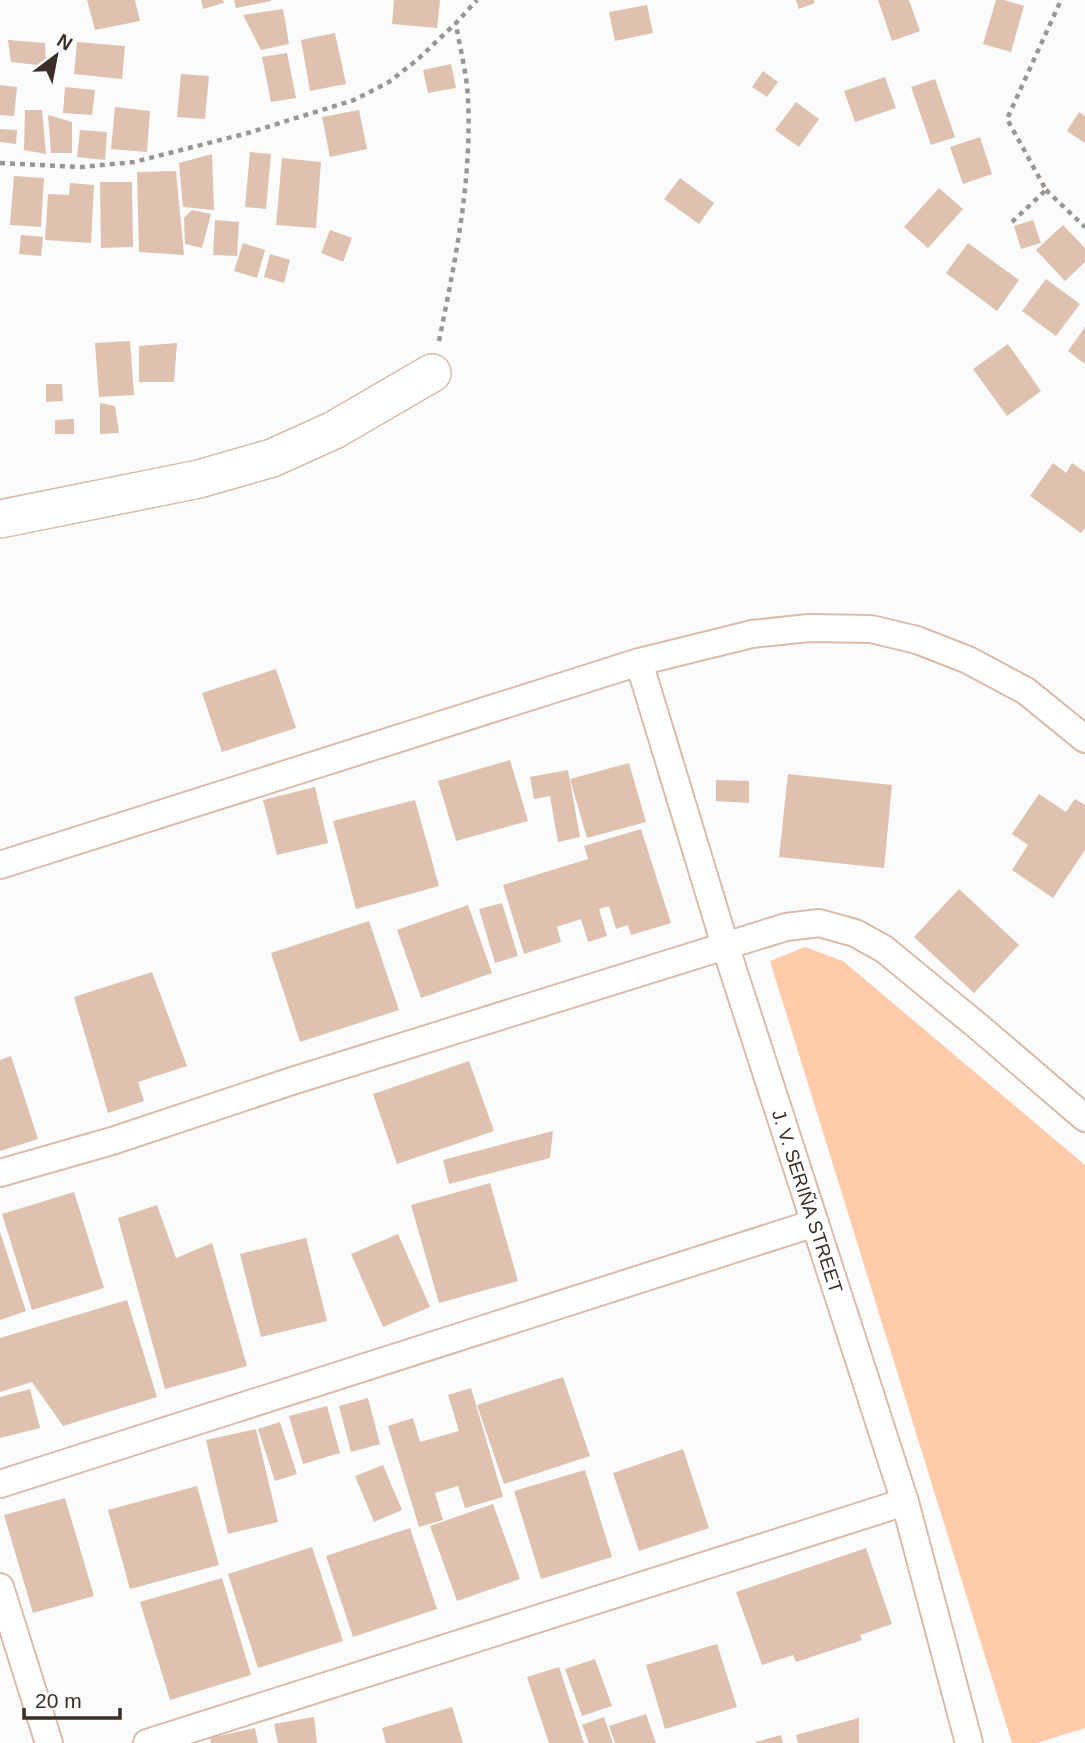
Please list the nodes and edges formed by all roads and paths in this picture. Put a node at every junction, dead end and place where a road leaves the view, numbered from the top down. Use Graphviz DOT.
graph roads {
  1 [pos="477,0"];
  2 [pos="1061,0"];
  3 [pos="456,23"];
  4 [pos="0,163"];
  5 [pos="1046,190"];
  6 [pos="1012,222"];
  7 [pos="1085,227"];
  8 [pos="432,373"];
  9 [pos="0,519"];
  10 [pos="639,662"];
  11 [pos="1085,739"];
  12 [pos="0,865"];
  13 [pos="725,945"];
  14 [pos="1085,1118"];
  15 [pos="0,1173"];
  16 [pos="816,1223"];
  17 [pos="0,1484"];
  18 [pos="905,1502"];
  19 [pos="0,1587"];
  20 [pos="49,1743"];
  21 [pos="147,1743"];
  22 [pos="969,1743"];
  1 -- 3 [label="path"];
  2 -- 5 [label="path"];
  3 -- 4 [label="path"];
  3 -- 8 [label="path"];
  5 -- 6 [label="path"];
  5 -- 7 [label="path"];
  8 -- 9 [label="street"];
  10 -- 11 [label="street"];
  10 -- 12 [label="street"];
  10 -- 13 [label="street, J. V. SERIÑA STREET"];
  13 -- 14 [label="street"];
  13 -- 15 [label="street"];
  13 -- 16 [label="street, J. V. SERIÑA STREET"];
  16 -- 17 [label="street"];
  16 -- 18 [label="street, J. V. SERIÑA STREET"];
  18 -- 21 [label="street"];
  18 -- 22 [label="street, J. V. SERIÑA STREET"];
  19 -- 20 [label="street"];
}
